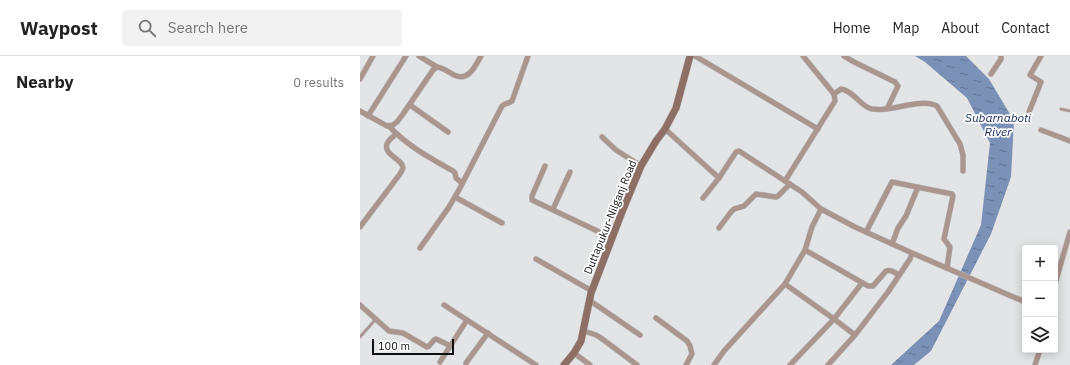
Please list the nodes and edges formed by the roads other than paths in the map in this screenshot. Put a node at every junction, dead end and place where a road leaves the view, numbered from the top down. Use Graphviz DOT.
graph roads {
  1 [pos="373,56"];
  2 [pos="406,56"];
  3 [pos="419,56"];
  4 [pos="481,56"];
  5 [pos="528,56"];
  6 [pos="690,56"];
  7 [pos="695,56"];
  8 [pos="803,56"];
  9 [pos="844,56"];
  10 [pos="1001,56"];
  11 [pos="1041,56"];
  12 [pos="437,67"];
  13 [pos="991,74"];
  14 [pos="360,79"];
  15 [pos="834,94"];
  16 [pos="410,105"];
  17 [pos="887,109"];
  18 [pos="1061,109"];
  19 [pos="360,111"];
  20 [pos="1070,111"];
  21 [pos="1029,112"];
  22 [pos="368,116"];
  23 [pos="389,126"];
  24 [pos="665,129"];
  25 [pos="818,129"];
  26 [pos="1041,130"];
  27 [pos="448,132"];
  28 [pos="396,134"];
  29 [pos="602,137"];
  30 [pos="1070,141"];
  31 [pos="545,166"];
  32 [pos="641,166"];
  33 [pos="963,171"];
  34 [pos="570,172"];
  35 [pos="719,178"];
  36 [pos="787,182"];
  37 [pos="462,183"];
  38 [pos="918,187"];
  39 [pos="455,197"];
  40 [pos="703,198"];
  41 [pos="552,209"];
  42 [pos="821,209"];
  43 [pos="502,223"];
  44 [pos="360,226"];
  45 [pos="719,228"];
  46 [pos="866,232"];
  47 [pos="1070,232"];
  48 [pos="612,238"];
  49 [pos="892,244"];
  50 [pos="420,248"];
  51 [pos="804,250"];
  52 [pos="912,253"];
  53 [pos="536,259"];
  54 [pos="947,268"];
  55 [pos="899,275"];
  56 [pos="1056,281"];
  57 [pos="862,283"];
  58 [pos="785,284"];
  59 [pos="592,290"];
  60 [pos="590,300"];
  61 [pos="1022,301"];
  62 [pos="360,304"];
  63 [pos="444,305"];
  64 [pos="656,318"];
  65 [pos="834,318"];
  66 [pos="376,319"];
  67 [pos="467,320"];
  68 [pos="584,331"];
  69 [pos="488,334"];
  70 [pos="640,335"];
  71 [pos="855,335"];
  72 [pos="360,337"];
  73 [pos="451,346"];
  74 [pos="574,353"];
  75 [pos="1039,353"];
  76 [pos="440,362"];
  77 [pos="466,363"];
  78 [pos="536,365"];
  79 [pos="564,365"];
  80 [pos="590,365"];
  81 [pos="637,365"];
  82 [pos="686,365"];
  83 [pos="714,365"];
  84 [pos="790,365"];
  85 [pos="828,365"];
  86 [pos="1035,365"];
  1 -- 14 [label="street"];
  2 -- 22 [label="street"];
  3 -- 12 [label="street"];
  4 -- 12 [label="street"];
  5 -- 37 [label="street"];
  6 -- 24 [label="main road, Duttapukur-Nilganj Road"];
  7 -- 25 [label="street"];
  8 -- 15 [label="street"];
  9 -- 17 [label="street"];
  10 -- 13 [label="street"];
  11 -- 21 [label="street"];
  12 -- 16 [label="street"];
  15 -- 17 [label="street"];
  15 -- 25 [label="street"];
  16 -- 23 [label="street"];
  16 -- 27 [label="street"];
  17 -- 33 [label="street"];
  18 -- 20 [label="lane"];
  19 -- 22 [label="street"];
  22 -- 23 [label="street"];
  23 -- 28 [label="street"];
  24 -- 32 [label="main road, Duttapukur-Nilganj Road"];
  24 -- 35 [label="street"];
  25 -- 36 [label="street"];
  26 -- 30 [label="street"];
  28 -- 37 [label="street"];
  28 -- 44 [label="street"];
  29 -- 32 [label="street"];
  31 -- 41 [label="street"];
  32 -- 48 [label="main road, Duttapukur-Nilganj Road"];
  34 -- 41 [label="street"];
  35 -- 36 [label="street"];
  35 -- 40 [label="street"];
  36 -- 42 [label="street"];
  36 -- 45 [label="street"];
  37 -- 39 [label="street"];
  38 -- 46 [label="street"];
  38 -- 49 [label="street"];
  38 -- 54 [label="street"];
  39 -- 43 [label="street"];
  39 -- 50 [label="street"];
  41 -- 48 [label="street"];
  42 -- 46 [label="street"];
  42 -- 51 [label="street"];
  46 -- 49 [label="street"];
  47 -- 56 [label="street"];
  48 -- 59 [label="main road, Duttapukur-Nilganj Road"];
  49 -- 52 [label="street"];
  51 -- 57 [label="street"];
  51 -- 58 [label="street"];
  52 -- 54 [label="street"];
  52 -- 55 [label="street"];
  53 -- 59 [label="street"];
  54 -- 61 [label="street"];
  55 -- 57 [label="street"];
  55 -- 71 [label="street"];
  57 -- 65 [label="street"];
  58 -- 65 [label="street"];
  58 -- 83 [label="street"];
  59 -- 60 [label="main road, Duttapukur-Nilganj Road"];
  60 -- 68 [label="main road, Duttapukur-Nilganj Road"];
  60 -- 70 [label="street"];
  62 -- 66 [label="street"];
  63 -- 67 [label="street"];
  64 -- 82 [label="street"];
  65 -- 71 [label="street"];
  65 -- 84 [label="street"];
  66 -- 72 [label="lane"];
  66 -- 73 [label="street"];
  67 -- 69 [label="street"];
  67 -- 73 [label="street"];
  68 -- 74 [label="main road, Duttapukur-Nilganj Road"];
  68 -- 81 [label="street"];
  69 -- 77 [label="street"];
  69 -- 78 [label="street"];
  71 -- 85 [label="street"];
  73 -- 76 [label="street"];
  74 -- 79 [label="main road, Duttapukur-Nilganj Road"];
  74 -- 80 [label="street"];
  75 -- 86 [label="street"];
}
